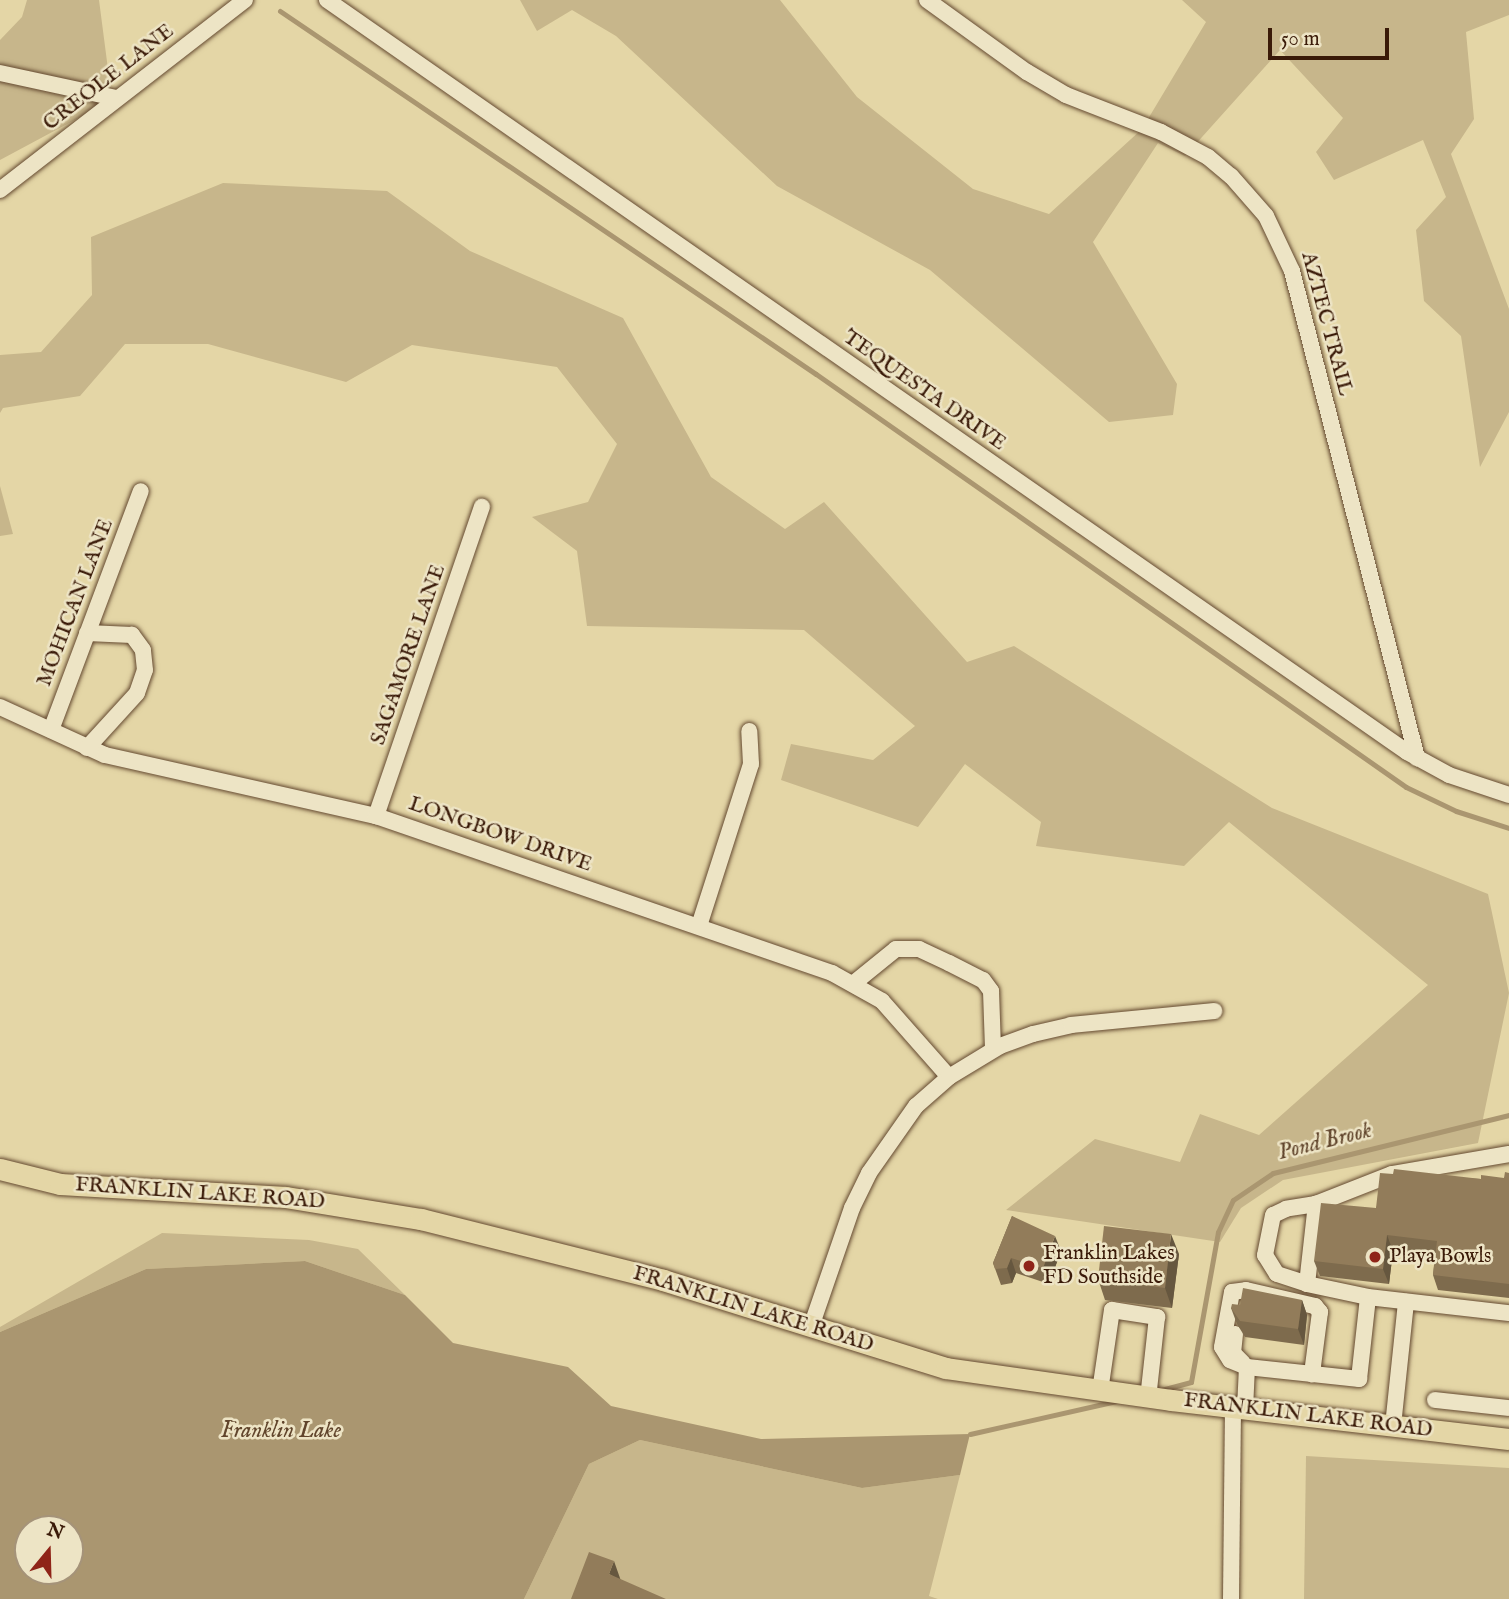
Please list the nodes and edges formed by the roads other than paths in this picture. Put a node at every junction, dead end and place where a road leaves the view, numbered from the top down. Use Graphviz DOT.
graph roads {
  1 [pos="245,0"];
  2 [pos="327,0"];
  3 [pos="928,0"];
  4 [pos="0,73"];
  5 [pos="116,98"];
  6 [pos="0,190"];
  7 [pos="141,491"];
  8 [pos="482,508"];
  9 [pos="87,633"];
  10 [pos="0,707"];
  11 [pos="51,730"];
  12 [pos="748,731"];
  13 [pos="87,748"];
  14 [pos="1417,758"];
  15 [pos="1509,795"];
  16 [pos="376,816"];
  17 [pos="699,926"];
  18 [pos="854,983"];
  19 [pos="1214,1010"];
  20 [pos="993,1049"];
  21 [pos="949,1077"];
  22 [pos="1509,1154"];
  23 [pos="0,1169"];
  24 [pos="1317,1204"];
  25 [pos="1307,1284"];
  26 [pos="1246,1290"];
  27 [pos="1368,1297"];
  28 [pos="1406,1301"];
  29 [pos="1509,1313"];
  30 [pos="811,1327"];
  31 [pos="1247,1367"];
  32 [pos="1312,1374"];
  33 [pos="1150,1382"];
  34 [pos="1091,1390"];
  35 [pos="1434,1400"];
  36 [pos="1239,1408"];
  37 [pos="1509,1408"];
  38 [pos="1393,1426"];
  39 [pos="1509,1439"];
  40 [pos="1231,1599"];
  1 -- 5 [label="street, CREOLE LANE"];
  2 -- 14 [label="street, TEQUESTA DRIVE"];
  3 -- 14 [label="street, AZTEC TRAIL"];
  4 -- 5 [label="street"];
  5 -- 6 [label="street, CREOLE LANE"];
  7 -- 9 [label="street, MOHICAN LANE"];
  8 -- 16 [label="street, SAGAMORE LANE"];
  9 -- 11 [label="street, MOHICAN LANE"];
  9 -- 13 [label="street"];
  10 -- 11 [label="street, LONGBOW DRIVE"];
  11 -- 13 [label="street, LONGBOW DRIVE"];
  12 -- 17 [label="street"];
  13 -- 16 [label="street, LONGBOW DRIVE"];
  14 -- 15 [label="street, TEQUESTA DRIVE"];
  16 -- 17 [label="street, LONGBOW DRIVE"];
  17 -- 18 [label="street, LONGBOW DRIVE"];
  18 -- 20 [label="street"];
  18 -- 21 [label="street, LONGBOW DRIVE"];
  19 -- 20 [label="street"];
  20 -- 21 [label="street"];
  21 -- 30 [label="street"];
  22 -- 24 [label="street"];
  23 -- 30 [label="main road, FRANKLIN LAKE ROAD"];
  24 -- 25 [label="street"];
  24 -- 25 [label="street"];
  25 -- 27 [label="street"];
  26 -- 31 [label="street"];
  26 -- 31 [label="street"];
  26 -- 32 [label="street"];
  27 -- 28 [label="street"];
  27 -- 32 [label="street"];
  28 -- 29 [label="street"];
  28 -- 38 [label="street"];
  30 -- 34 [label="main road, FRANKLIN LAKE ROAD"];
  31 -- 32 [label="street"];
  31 -- 36 [label="street"];
  33 -- 34 [label="main road, FRANKLIN LAKE ROAD"];
  33 -- 34 [label="street"];
  33 -- 36 [label="main road, FRANKLIN LAKE ROAD"];
  35 -- 37 [label="street"];
  36 -- 38 [label="main road, FRANKLIN LAKE ROAD"];
  36 -- 40 [label="street"];
  38 -- 39 [label="main road, FRANKLIN LAKE ROAD"];
}
